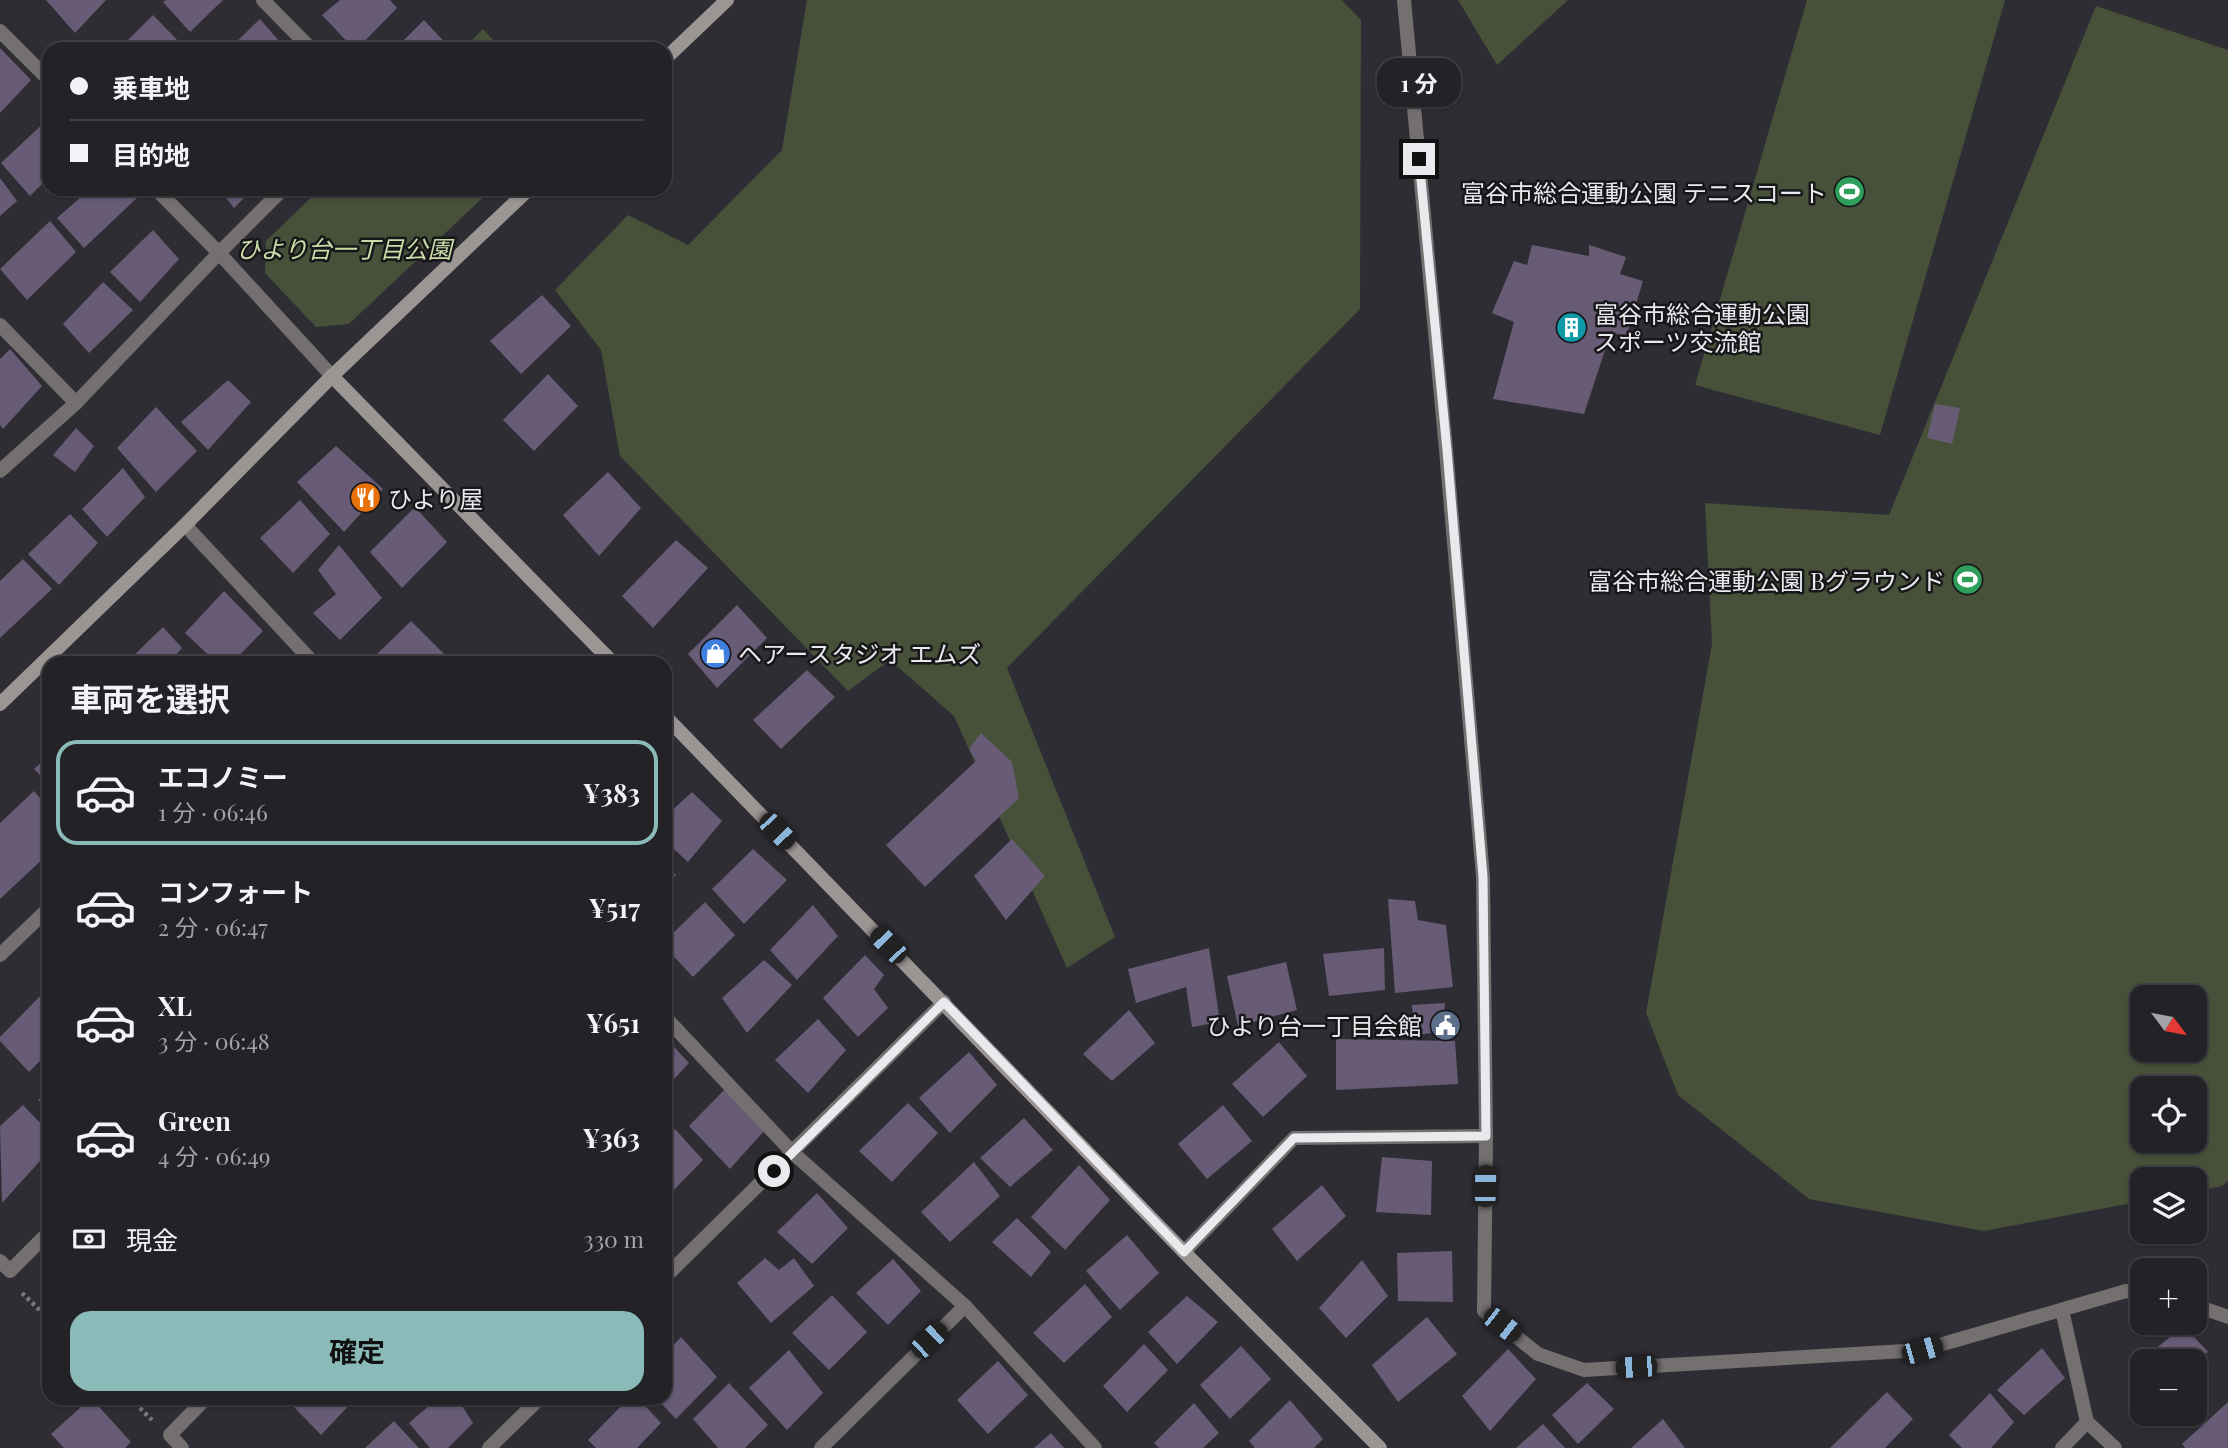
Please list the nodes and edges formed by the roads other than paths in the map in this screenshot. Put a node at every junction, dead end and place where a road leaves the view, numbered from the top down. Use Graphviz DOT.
graph roads {
  1 [pos="263,0"];
  2 [pos="727,0"];
  3 [pos="1404,0"];
  4 [pos="0,31"];
  5 [pos="304,42"];
  6 [pos="672,53"];
  7 [pos="42,73"];
  8 [pos="163,196"];
  9 [pos="276,196"];
  10 [pos="522,196"];
  11 [pos="219,253"];
  12 [pos="0,325"];
  13 [pos="332,376"];
  14 [pos="76,403"];
  15 [pos="0,471"];
  16 [pos="185,525"];
  17 [pos="50,656"];
  18 [pos="303,656"];
  19 [pos="606,656"];
  20 [pos="42,663"];
  21 [pos="0,704"];
  22 [pos="672,723"];
  23 [pos="42,915"];
  24 [pos="0,955"];
  25 [pos="944,1002"];
  26 [pos="672,1024"];
  27 [pos="1486,1136"];
  28 [pos="793,1153"];
  29 [pos="42,1237"];
  30 [pos="1184,1252"];
  31 [pos="5,1266"];
  32 [pos="672,1270"];
  33 [pos="2130,1292"];
  34 [pos="965,1306"];
  35 [pos="2062,1310"];
  36 [pos="2207,1310"];
  37 [pos="2228,1317"];
  38 [pos="199,1405"];
  39 [pos="533,1405"];
  40 [pos="2087,1422"];
  41 [pos="182,1448"];
  42 [pos="489,1448"];
  43 [pos="821,1448"];
  44 [pos="1095,1448"];
  45 [pos="1380,1448"];
  46 [pos="2062,1448"];
  47 [pos="2115,1448"];
  1 -- 5 [label="street"];
  2 -- 6 [label="street"];
  3 -- 27 [label="street"];
  4 -- 7 [label="street"];
  8 -- 11 [label="street"];
  9 -- 11 [label="street"];
  10 -- 13 [label="street"];
  11 -- 13 [label="street"];
  11 -- 14 [label="street"];
  12 -- 14 [label="street"];
  13 -- 16 [label="street"];
  13 -- 19 [label="street"];
  14 -- 15 [label="street"];
  16 -- 17 [label="street"];
  16 -- 18 [label="street"];
  20 -- 21 [label="street"];
  22 -- 25 [label="street"];
  23 -- 24 [label="street"];
  25 -- 28 [label="street"];
  25 -- 30 [label="street"];
  26 -- 28 [label="street"];
  27 -- 30 [label="street"];
  27 -- 35 [label="street"];
  28 -- 32 [label="street"];
  28 -- 34 [label="street"];
  29 -- 31 [label="street"];
  30 -- 45 [label="street"];
  33 -- 35 [label="street"];
  34 -- 43 [label="street"];
  34 -- 44 [label="street"];
  35 -- 40 [label="street"];
  36 -- 37 [label="street"];
  38 -- 41 [label="street"];
  39 -- 42 [label="street"];
  40 -- 46 [label="street"];
  40 -- 47 [label="street"];
}
